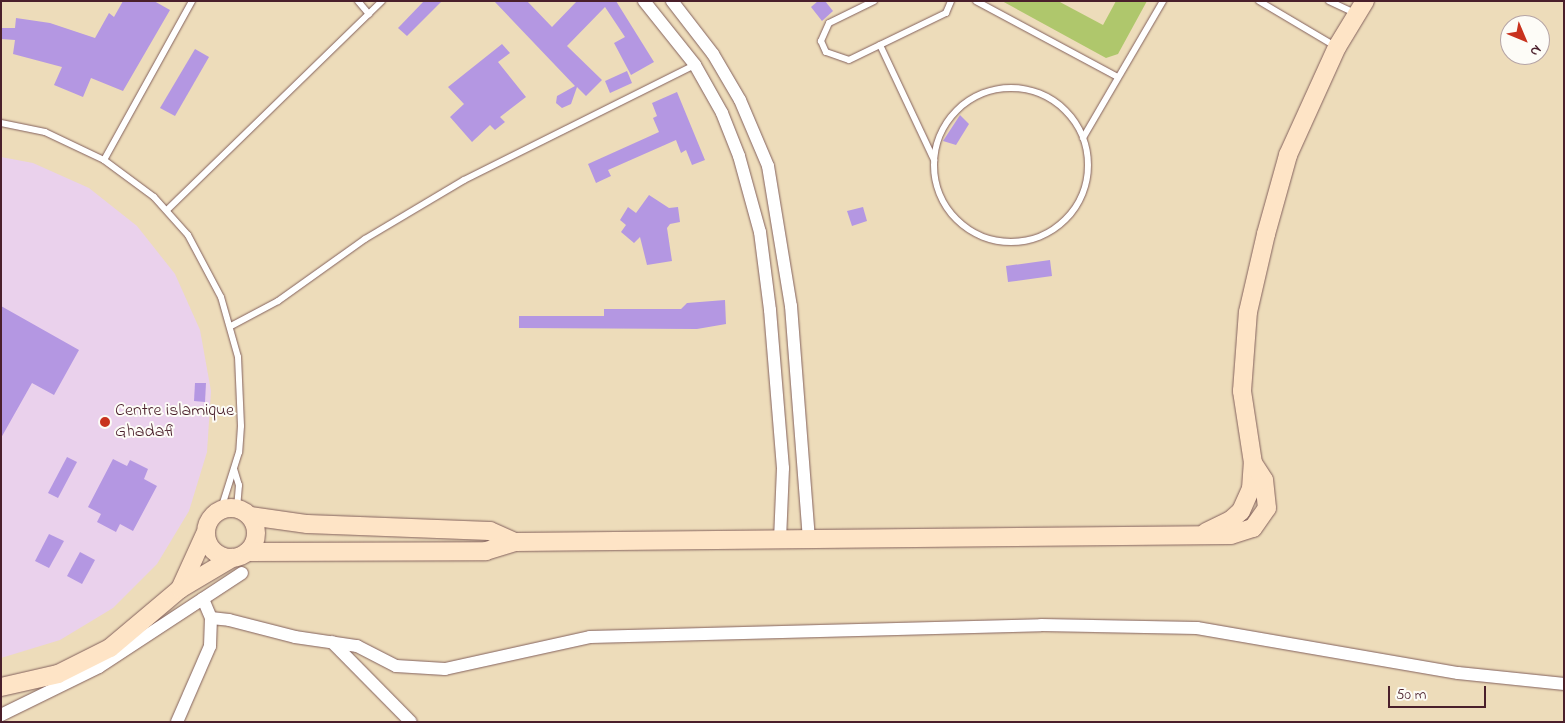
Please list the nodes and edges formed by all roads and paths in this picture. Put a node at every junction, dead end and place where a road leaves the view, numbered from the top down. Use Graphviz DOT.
graph roads {
  1 [pos="192,1"];
  2 [pos="358,1"];
  3 [pos="382,1"];
  4 [pos="644,1"];
  5 [pos="672,1"];
  6 [pos="951,1"];
  7 [pos="976,1"];
  8 [pos="1164,1"];
  9 [pos="1258,1"];
  10 [pos="1329,1"];
  11 [pos="869,2"];
  12 [pos="1360,8"];
  13 [pos="368,14"];
  14 [pos="880,45"];
  15 [pos="1337,47"];
  16 [pos="695,65"];
  17 [pos="1118,77"];
  18 [pos="1,123"];
  19 [pos="1083,138"];
  20 [pos="104,160"];
  21 [pos="934,160"];
  22 [pos="167,210"];
  23 [pos="231,326"];
  24 [pos="234,469"];
  25 [pos="236,511"];
  26 [pos="205,534"];
  27 [pos="809,539"];
  28 [pos="780,540"];
  29 [pos="515,542"];
  30 [pos="239,555"];
  31 [pos="242,573"];
  32 [pos="180,589"];
  33 [pos="204,599"];
  34 [pos="211,618"];
  35 [pos="332,642"];
  36 [pos="1564,684"];
  37 [pos="1,687"];
  38 [pos="1,715"];
  39 [pos="178,722"];
  40 [pos="410,722"];
  1 -- 20 [label="lane"];
  2 -- 13 [label="lane"];
  3 -- 13 [label="lane"];
  4 -- 16 [label="street"];
  5 -- 27 [label="street"];
  6 -- 14 [label="lane"];
  7 -- 17 [label="lane"];
  8 -- 17 [label="lane"];
  9 -- 15 [label="lane"];
  10 -- 12 [label="lane"];
  11 -- 14 [label="lane"];
  12 -- 15 [label="main road"];
  13 -- 22 [label="lane"];
  14 -- 21 [label="lane"];
  15 -- 27 [label="main road"];
  16 -- 23 [label="lane"];
  16 -- 28 [label="street"];
  17 -- 19 [label="lane"];
  18 -- 20 [label="lane"];
  19 -- 21 [label="lane"];
  19 -- 21 [label="lane"];
  20 -- 22 [label="lane"];
  22 -- 23 [label="lane"];
  23 -- 24 [label="lane"];
  24 -- 25 [label="lane"];
  24 -- 25 [label="lane"];
  25 -- 26 [label="main road"];
  25 -- 29 [label="main road"];
  25 -- 30 [label="main road"];
  26 -- 30 [label="main road"];
  26 -- 32 [label="main road"];
  27 -- 28 [label="main road"];
  28 -- 29 [label="main road"];
  29 -- 30 [label="main road"];
  30 -- 32 [label="main road"];
  31 -- 33 [label="street"];
  32 -- 37 [label="main road"];
  33 -- 34 [label="street"];
  33 -- 38 [label="street"];
  34 -- 35 [label="street"];
  34 -- 39 [label="street"];
  35 -- 36 [label="street"];
  35 -- 40 [label="street"];
}
